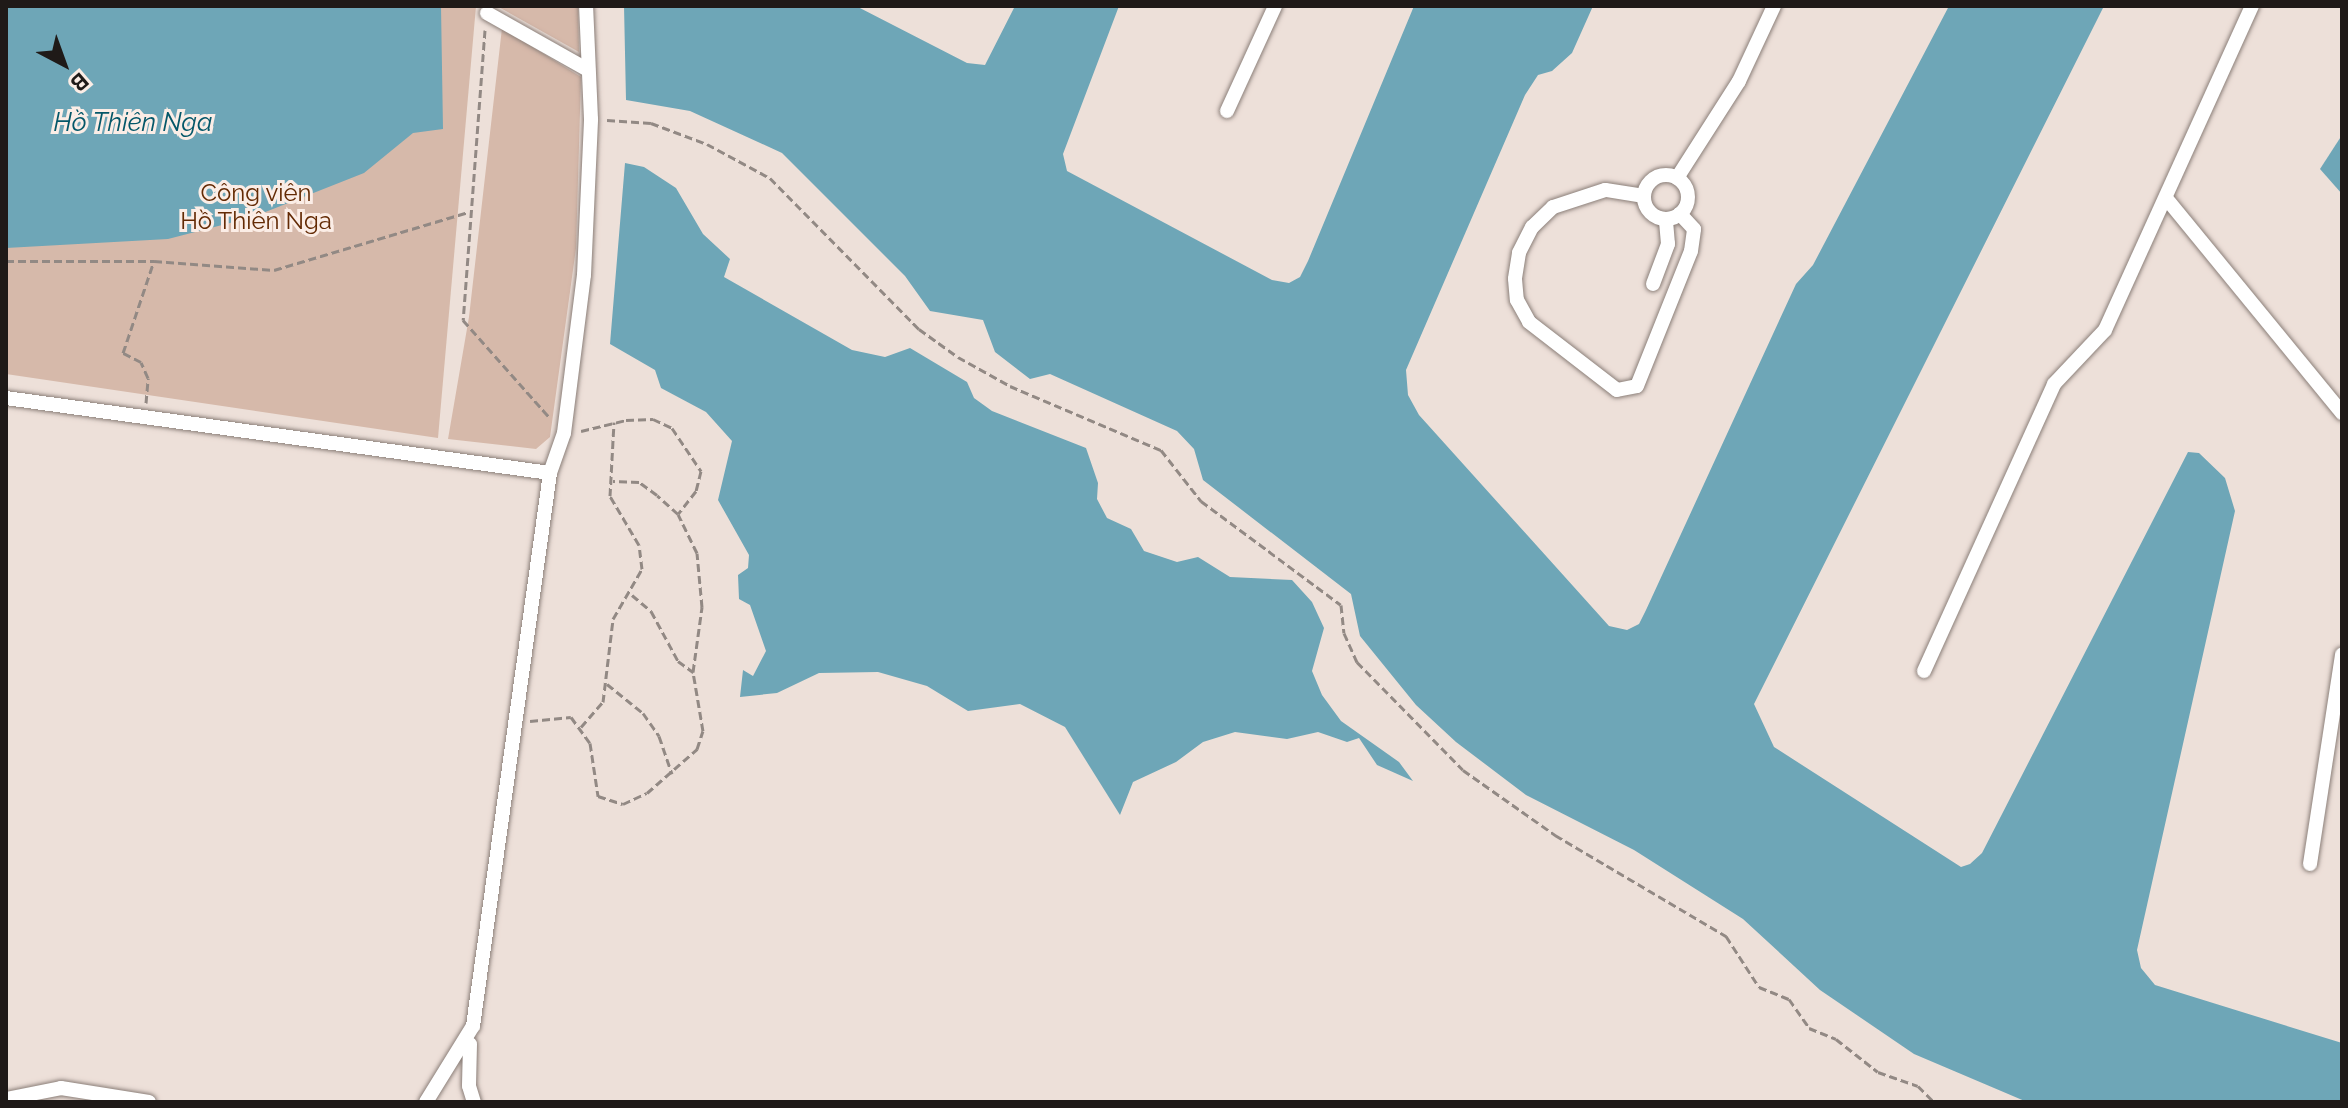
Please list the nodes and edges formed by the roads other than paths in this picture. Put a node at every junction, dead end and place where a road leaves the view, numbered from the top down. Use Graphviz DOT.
graph roads {
  1 [pos="586,6"];
  2 [pos="1275,6"];
  3 [pos="1774,6"];
  4 [pos="2252,6"];
  5 [pos="487,13"];
  6 [pos="588,70"];
  7 [pos="1227,111"];
  8 [pos="1677,178"];
  9 [pos="1644,196"];
  10 [pos="2166,198"];
  11 [pos="1673,216"];
  12 [pos="1653,284"];
  13 [pos="6,398"];
  14 [pos="2342,413"];
  15 [pos="550,473"];
  16 [pos="2342,654"];
  17 [pos="1924,671"];
  18 [pos="2310,864"];
  19 [pos="473,1026"];
  20 [pos="6,1099"];
  21 [pos="149,1102"];
  22 [pos="426,1102"];
  23 [pos="474,1102"];
  1 -- 6 [label="street"];
  2 -- 7 [label="street"];
  3 -- 8 [label="street"];
  4 -- 10 [label="street"];
  5 -- 6 [label="street"];
  6 -- 15 [label="street"];
  8 -- 9 [label="street"];
  8 -- 11 [label="street"];
  9 -- 11 [label="street"];
  9 -- 11 [label="street"];
  10 -- 14 [label="street"];
  10 -- 17 [label="street"];
  11 -- 12 [label="street"];
  13 -- 15 [label="street"];
  15 -- 19 [label="street"];
  16 -- 18 [label="street"];
  19 -- 22 [label="street"];
  19 -- 23 [label="street"];
  20 -- 21 [label="street"];
}
